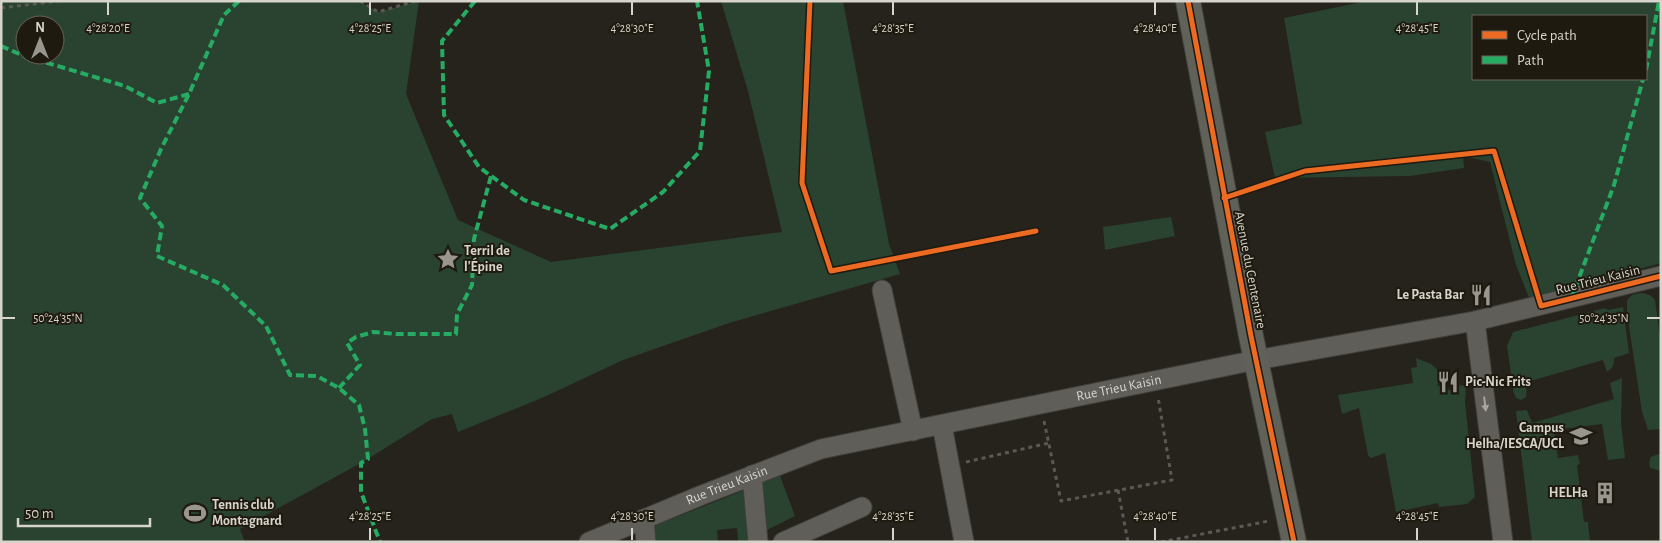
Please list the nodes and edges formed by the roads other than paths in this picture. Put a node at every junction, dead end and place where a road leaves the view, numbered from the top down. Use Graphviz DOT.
graph roads {
  1 [pos="1188,1"];
  2 [pos="1661,276"];
  3 [pos="882,290"];
  4 [pos="1475,321"];
  5 [pos="1256,360"];
  6 [pos="942,425"];
  7 [pos="913,430"];
  8 [pos="752,475"];
  9 [pos="862,507"];
  10 [pos="644,519"];
  11 [pos="589,542"];
  12 [pos="646,542"];
  13 [pos="758,542"];
  14 [pos="783,542"];
  15 [pos="964,542"];
  16 [pos="1294,542"];
  17 [pos="1503,542"];
  1 -- 5 [label="main road, Avenue du Centenaire"];
  2 -- 4 [label="street, Rue Trieu Kaisin"];
  3 -- 7 [label="street"];
  4 -- 5 [label="street, Rue Trieu Kaisin"];
  4 -- 17 [label="street, one-way"];
  5 -- 6 [label="street, Rue Trieu Kaisin"];
  5 -- 16 [label="main road, Avenue du Centenaire"];
  6 -- 7 [label="street, Rue Trieu Kaisin"];
  6 -- 15 [label="street"];
  7 -- 8 [label="street, Rue Trieu Kaisin"];
  8 -- 10 [label="street, Rue Trieu Kaisin"];
  8 -- 13 [label="street"];
  9 -- 14 [label="street"];
  10 -- 11 [label="street, Rue Trieu Kaisin"];
  10 -- 12 [label="street"];
}
